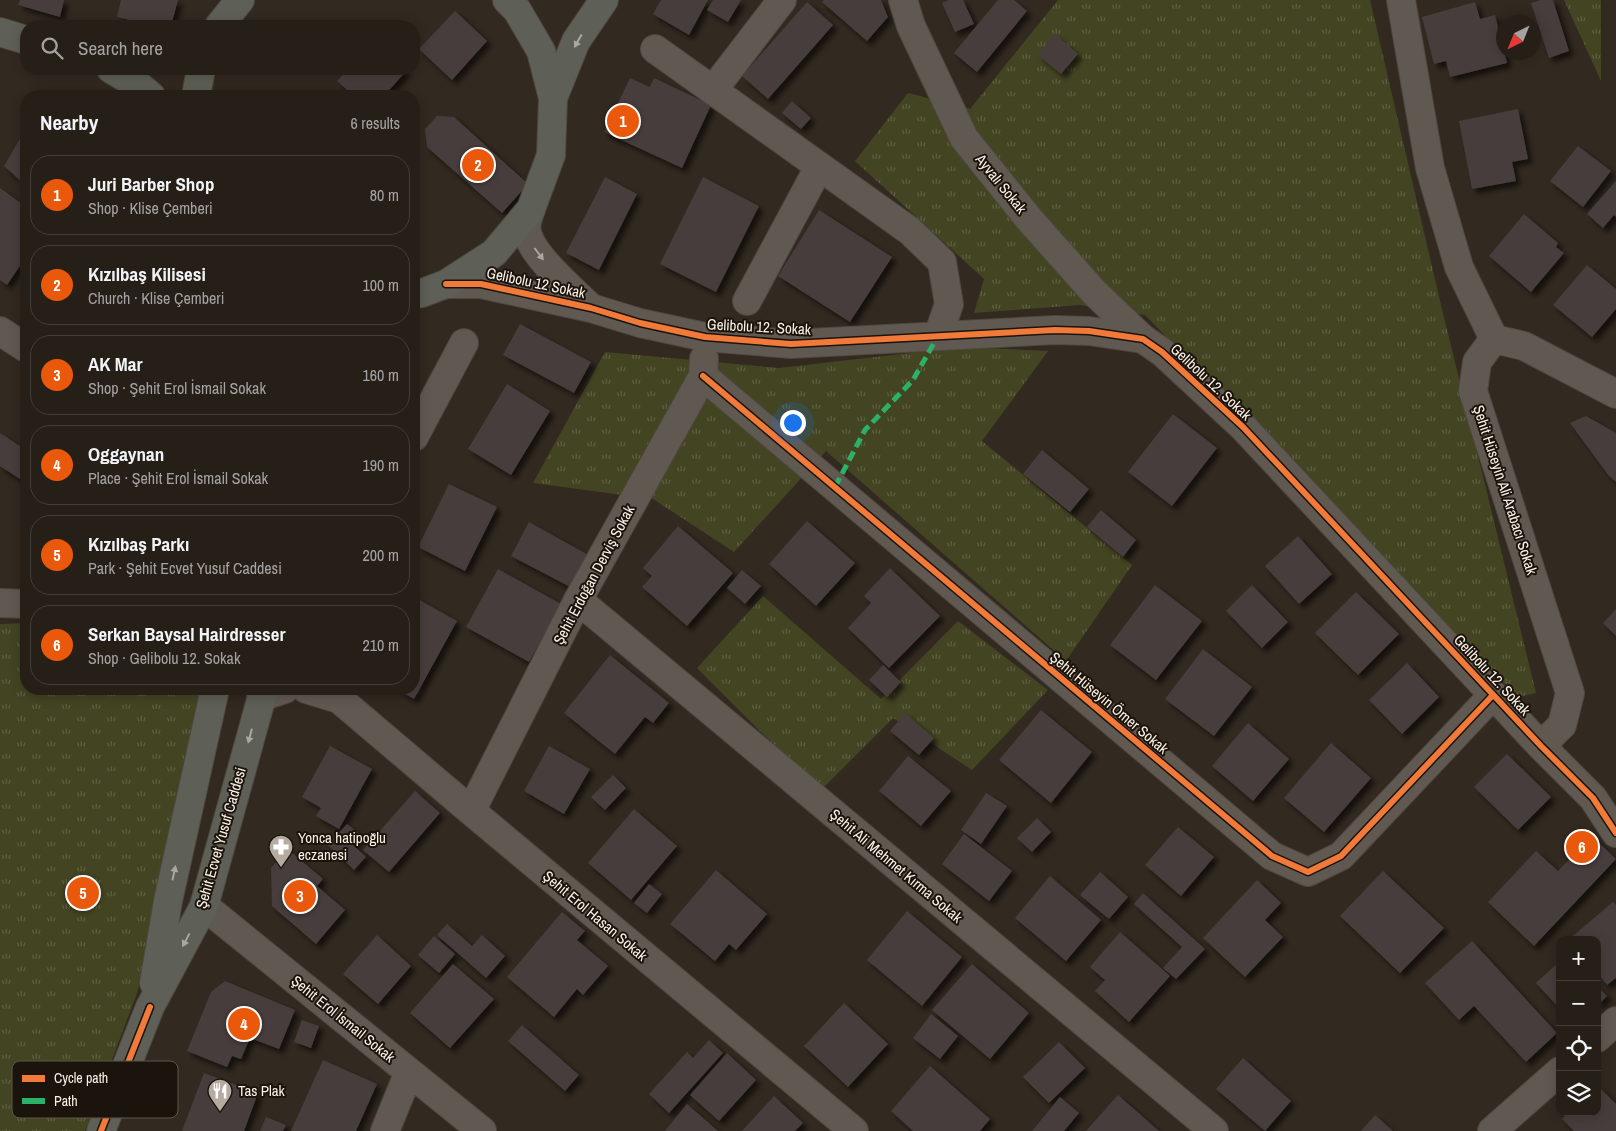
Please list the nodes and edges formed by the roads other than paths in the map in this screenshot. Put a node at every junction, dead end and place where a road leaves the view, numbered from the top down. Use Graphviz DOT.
graph roads {
  1 [pos="240,0"];
  2 [pos="507,0"];
  3 [pos="604,0"];
  4 [pos="782,0"];
  5 [pos="903,0"];
  6 [pos="1401,0"];
  7 [pos="224,20"];
  8 [pos="0,32"];
  9 [pos="20,38"];
  10 [pos="655,49"];
  11 [pos="122,75"];
  12 [pos="200,75"];
  13 [pos="144,90"];
  14 [pos="197,90"];
  15 [pos="713,90"];
  16 [pos="553,98"];
  17 [pos="819,167"];
  18 [pos="531,209"];
  19 [pos="424,294"];
  20 [pos="747,301"];
  21 [pos="591,308"];
  22 [pos="0,331"];
  23 [pos="938,336"];
  24 [pos="704,337"];
  25 [pos="1142,339"];
  26 [pos="1494,339"];
  27 [pos="464,343"];
  28 [pos="20,344"];
  29 [pos="703,376"];
  30 [pos="1616,394"];
  31 [pos="420,426"];
  32 [pos="578,600"];
  33 [pos="0,603"];
  34 [pos="20,604"];
  35 [pos="214,695"];
  36 [pos="269,695"];
  37 [pos="336,695"];
  38 [pos="1493,695"];
  39 [pos="1540,746"];
  40 [pos="471,811"];
  41 [pos="1616,833"];
  42 [pos="204,906"];
  43 [pos="150,1007"];
  44 [pos="1616,1021"];
  45 [pos="1601,1034"];
  46 [pos="129,1061"];
  47 [pos="409,1072"];
  48 [pos="1556,1075"];
  49 [pos="106,1118"];
  50 [pos="101,1131"];
  51 [pos="385,1131"];
  52 [pos="482,1131"];
  53 [pos="854,1131"];
  54 [pos="1214,1131"];
  55 [pos="1492,1131"];
  1 -- 7 [label="main road"];
  2 -- 16 [label="main road"];
  3 -- 16 [label="main road, one-way"];
  4 -- 15 [label="street"];
  5 -- 25 [label="street, Ayvalı Sokak"];
  6 -- 26 [label="street"];
  8 -- 9 [label="main road"];
  10 -- 15 [label="street"];
  11 -- 13 [label="main road"];
  12 -- 14 [label="main road"];
  15 -- 17 [label="street"];
  16 -- 18 [label="main road"];
  17 -- 20 [label="street"];
  17 -- 23 [label="street"];
  18 -- 19 [label="main road"];
  18 -- 21 [label="street, Gelibolu 12 Sokak, one-way"];
  19 -- 21 [label="street, Gelibolu 12 Sokak"];
  21 -- 24 [label="street, Gelibolu 12. Sokak"];
  22 -- 28 [label="street"];
  23 -- 24 [label="street, Gelibolu 12. Sokak"];
  23 -- 25 [label="street, Gelibolu 12. Sokak"];
  24 -- 29 [label="street, Şehit Erdoğan Derviş Sokak"];
  25 -- 38 [label="street, Gelibolu 12. Sokak"];
  26 -- 30 [label="street"];
  26 -- 39 [label="street, Şehit Hüseyin Ali Arabacı Sokak"];
  27 -- 31 [label="street"];
  29 -- 32 [label="street, Şehit Erdoğan Derviş Sokak"];
  29 -- 38 [label="street, Şehit Hüseyin Ömer Sokak"];
  32 -- 40 [label="street, Şehit Erdoğan Derviş Sokak"];
  32 -- 54 [label="street, Şehit Ali Mehmet Kırma Sokak"];
  33 -- 34 [label="street"];
  43 -- 35 [label="main road, Şehit Ecvet Yusuf Caddesi, one-way"];
  36 -- 42 [label="main road, Şehit Ecvet Yusuf Caddesi, one-way"];
  37 -- 40 [label="street, Şehit Erol Hasan Sokak"];
  38 -- 39 [label="street, Gelibolu 12. Sokak"];
  39 -- 41 [label="street, Gelibolu 12. Sokak"];
  40 -- 53 [label="street, Şehit Erol Hasan Sokak"];
  42 -- 43 [label="main road, Şehit Ecvet Yusuf Caddesi, one-way"];
  42 -- 47 [label="street, Şehit Erol İsmail Sokak"];
  43 -- 46 [label="main road, Şehit Ecvet Yusuf Caddesi"];
  44 -- 45 [label="street"];
  47 -- 51 [label="street"];
  47 -- 52 [label="street, Şehit Erol İsmail Sokak"];
  48 -- 55 [label="street"];
  49 -- 50 [label="main road, Şehit Ecvet Yusuf Caddesi"];
}
